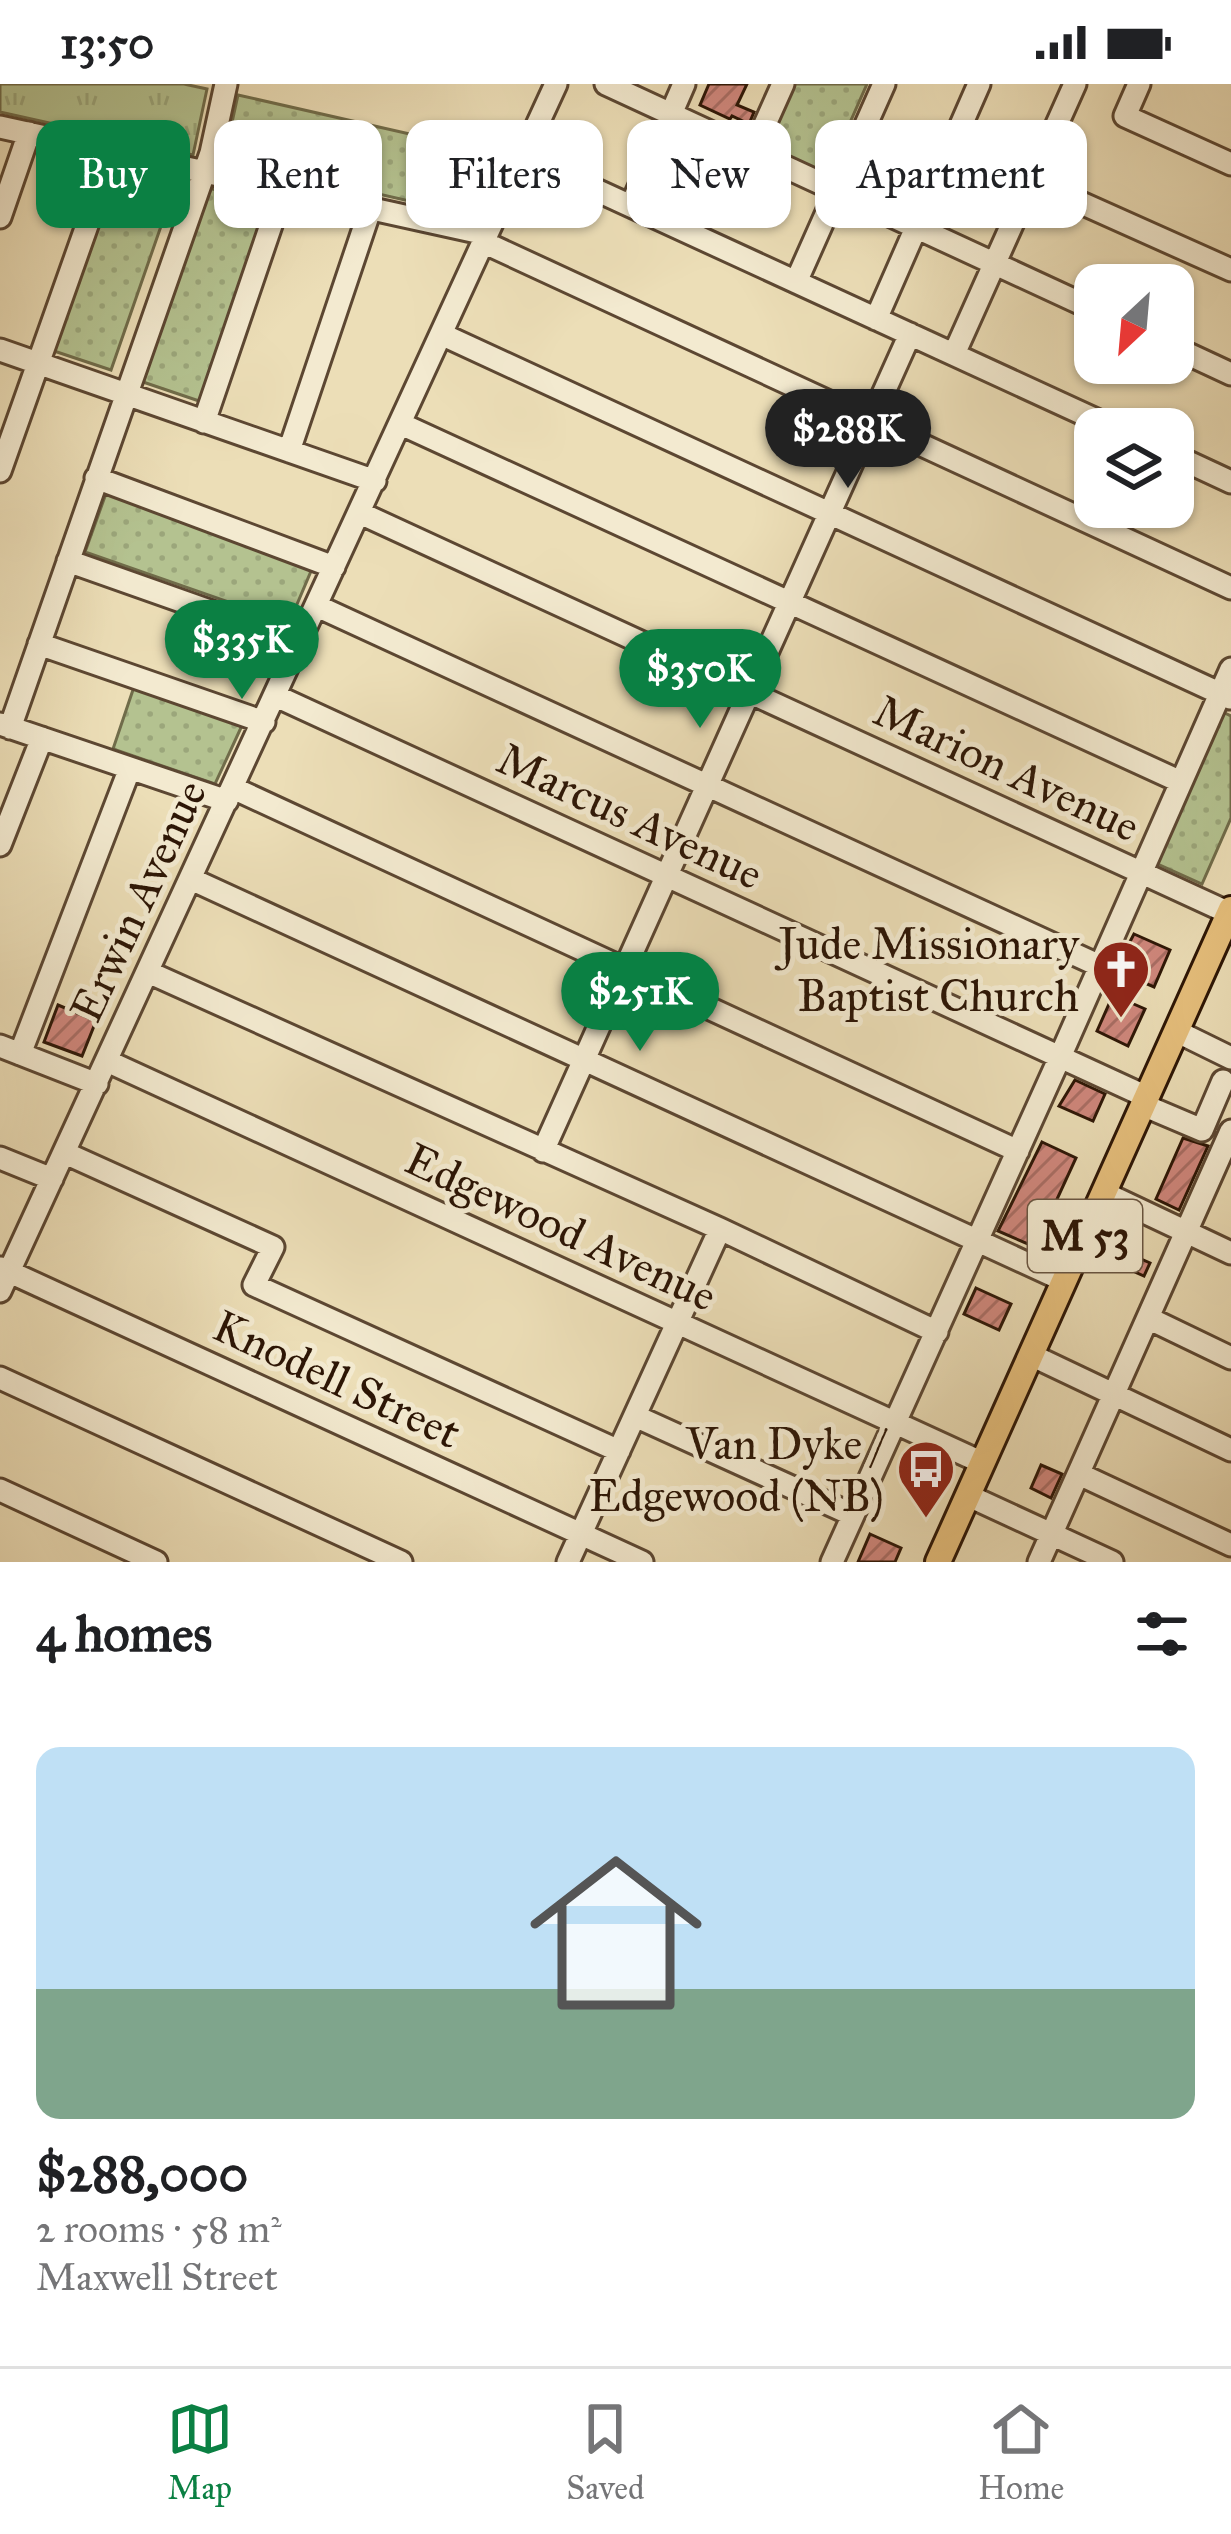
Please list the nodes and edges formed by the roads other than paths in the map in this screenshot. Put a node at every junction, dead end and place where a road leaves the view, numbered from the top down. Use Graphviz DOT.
graph roads {
  1 [pos="556,84"];
  2 [pos="606,84"];
  3 [pos="684,84"];
  4 [pos="783,84"];
  5 [pos="884,84"];
  6 [pos="980,84"];
  7 [pos="1075,84"];
  8 [pos="1139,84"];
  9 [pos="221,85"];
  10 [pos="671,113"];
  11 [pos="540,120"];
  12 [pos="668,120"];
  13 [pos="686,120"];
  14 [pos="767,120"];
  15 [pos="868,120"];
  16 [pos="964,120"];
  17 [pos="1059,120"];
  18 [pos="0,127"];
  19 [pos="29,133"];
  20 [pos="36,135"];
  21 [pos="1231,164"];
  22 [pos="190,169"];
  23 [pos="202,172"];
  24 [pos="214,175"];
  25 [pos="1087,206"];
  26 [pos="382,213"];
  27 [pos="0,217"];
  28 [pos="86,228"];
  29 [pos="271,228"];
  30 [pos="364,228"];
  31 [pos="489,228"];
  32 [pos="679,228"];
  33 [pos="820,228"];
  34 [pos="915,228"];
  35 [pos="920,228"];
  36 [pos="1011,228"];
  37 [pos="484,238"];
  38 [pos="995,263"];
  39 [pos="1231,270"];
  40 [pos="796,282"];
  41 [pos="1074,300"];
  42 [pos="876,319"];
  43 [pos="442,334"];
  44 [pos="910,334"];
  45 [pos="0,350"];
  46 [pos="954,354"];
  47 [pos="1194,357"];
  48 [pos="37,363"];
  49 [pos="1231,374"];
  50 [pos="125,394"];
  51 [pos="1074,410"];
  52 [pos="204,422"];
  53 [pos="870,423"];
  54 [pos="401,424"];
  55 [pos="289,451"];
  56 [pos="1194,465"];
  57 [pos="0,471"];
  58 [pos="96,478"];
  59 [pos="375,481"];
  60 [pos="1231,482"];
  61 [pos="360,513"];
  62 [pos="829,513"];
  63 [pos="68,561"];
  64 [pos="334,567"];
  65 [pos="1231,588"];
  66 [pos="789,602"];
  67 [pos="317,606"];
  68 [pos="39,644"];
  69 [pos="300,644"];
  70 [pos="1231,669"];
  71 [pos="749,692"];
  72 [pos="276,696"];
  73 [pos="1225,696"];
  74 [pos="264,722"];
  75 [pos="5,726"];
  76 [pos="42,738"];
  77 [pos="130,768"];
  78 [pos="1181,782"];
  79 [pos="707,785"];
  80 [pos="230,794"];
  81 [pos="0,845"];
  82 [pos="1142,873"];
  83 [pos="666,875"];
  84 [pos="191,879"];
  85 [pos="1230,911"];
  86 [pos="1100,966"];
  87 [pos="625,969"];
  88 [pos="148,972"];
  89 [pos="1176,1031"];
  90 [pos="10,1050"];
  91 [pos="1060,1057"];
  92 [pos="1231,1058"];
  93 [pos="584,1059"];
  94 [pos="107,1061"];
  95 [pos="1223,1082"];
  96 [pos="97,1084"];
  97 [pos="1145,1101"];
  98 [pos="1228,1147"];
  99 [pos="543,1150"];
  100 [pos="1018,1151"];
  101 [pos="64,1153"];
  102 [pos="0,1158"];
  103 [pos="52,1179"];
  104 [pos="1104,1193"];
  105 [pos="720,1229"];
  106 [pos="1186,1232"];
  107 [pos="978,1241"];
  108 [pos="1231,1253"];
  109 [pos="3,1277"];
  110 [pos="1065,1281"];
  111 [pos="1148,1318"];
  112 [pos="677,1323"];
  113 [pos="937,1332"];
  114 [pos="1031,1355"];
  115 [pos="1231,1358"];
  116 [pos="0,1378"];
  117 [pos="1114,1394"];
  118 [pos="634,1416"];
  119 [pos="895,1423"];
  120 [pos="1231,1450"];
  121 [pos="619,1451"];
  122 [pos="982,1463"];
  123 [pos="1079,1474"];
  124 [pos="0,1490"];
  125 [pos="969,1496"];
  126 [pos="854,1515"];
  127 [pos="581,1534"];
  128 [pos="1052,1534"];
  129 [pos="1231,1545"];
  130 [pos="156,1562"];
  131 [pos="401,1562"];
  132 [pos="568,1562"];
  133 [pos="642,1562"];
  134 [pos="832,1562"];
  135 [pos="938,1562"];
  136 [pos="1040,1562"];
  137 [pos="1112,1562"];
  1 -- 11 [label="street, Erwin Avenue"];
  2 -- 10 [label="street"];
  3 -- 10 [label="street"];
  4 -- 14 [label="street"];
  5 -- 15 [label="street"];
  6 -- 16 [label="street"];
  7 -- 17 [label="street"];
  8 -- 21 [label="street"];
  9 -- 23 [label="street"];
  10 -- 12 [label="street"];
  10 -- 13 [label="street"];
  18 -- 19 [label="street"];
  19 -- 20 [label="street"];
  19 -- 27 [label="street"];
  22 -- 23 [label="street"];
  23 -- 24 [label="street"];
  23 -- 50 [label="street"];
  25 -- 39 [label="street"];
  26 -- 37 [label="street"];
  28 -- 48 [label="street"];
  29 -- 52 [label="street"];
  30 -- 55 [label="street"];
  31 -- 37 [label="street, Erwin Avenue"];
  32 -- 40 [label="street"];
  33 -- 40 [label="street"];
  34 -- 42 [label="street"];
  35 -- 38 [label="street"];
  36 -- 38 [label="street"];
  37 -- 43 [label="street, Erwin Avenue"];
  37 -- 53 [label="street"];
  38 -- 41 [label="street"];
  38 -- 46 [label="street"];
  40 -- 42 [label="street"];
  42 -- 44 [label="street"];
  43 -- 54 [label="street, Erwin Avenue"];
  43 -- 62 [label="street"];
  44 -- 46 [label="street"];
  44 -- 53 [label="street"];
  45 -- 48 [label="street"];
  46 -- 51 [label="street"];
  47 -- 49 [label="street"];
  48 -- 50 [label="street"];
  48 -- 57 [label="street"];
  50 -- 52 [label="street"];
  50 -- 58 [label="street"];
  52 -- 55 [label="street"];
  53 -- 62 [label="street"];
  53 -- 65 [label="street"];
  54 -- 59 [label="street, Erwin Avenue"];
  54 -- 66 [label="street"];
  55 -- 59 [label="street"];
  56 -- 60 [label="street"];
  58 -- 63 [label="street"];
  58 -- 64 [label="street"];
  59 -- 61 [label="street, Erwin Avenue"];
  61 -- 64 [label="street, Erwin Avenue"];
  61 -- 71 [label="street, Marion Avenue"];
  62 -- 66 [label="street"];
  62 -- 73 [label="street"];
  63 -- 68 [label="street"];
  63 -- 69 [label="street"];
  64 -- 67 [label="street, Erwin Avenue"];
  66 -- 71 [label="street"];
  66 -- 78 [label="street"];
  67 -- 69 [label="street, Erwin Avenue"];
  67 -- 79 [label="street"];
  68 -- 74 [label="street"];
  68 -- 75 [label="street"];
  69 -- 72 [label="street, Erwin Avenue"];
  70 -- 73 [label="street"];
  71 -- 79 [label="street"];
  71 -- 82 [label="street, Marion Avenue"];
  72 -- 74 [label="street, Erwin Avenue"];
  72 -- 83 [label="street, Marcus Avenue"];
  73 -- 78 [label="street"];
  74 -- 80 [label="street, Erwin Avenue"];
  75 -- 76 [label="street"];
  76 -- 77 [label="street"];
  76 -- 81 [label="street"];
  77 -- 80 [label="street"];
  77 -- 90 [label="street"];
  78 -- 82 [label="street"];
  79 -- 83 [label="street"];
  79 -- 86 [label="street"];
  80 -- 84 [label="street, Erwin Avenue"];
  80 -- 87 [label="street"];
  82 -- 85 [label="street, Marion Avenue"];
  82 -- 86 [label="street"];
  83 -- 87 [label="street"];
  83 -- 91 [label="street, Marcus Avenue"];
  84 -- 88 [label="street, Erwin Avenue"];
  84 -- 93 [label="street"];
  85 -- 89 [label="main road, M 53"];
  86 -- 91 [label="street"];
  87 -- 93 [label="street"];
  87 -- 100 [label="street"];
  88 -- 94 [label="street, Erwin Avenue"];
  88 -- 99 [label="street"];
  89 -- 92 [label="street"];
  89 -- 97 [label="main road, M 53"];
  90 -- 96 [label="street"];
  91 -- 97 [label="street, Marcus Avenue"];
  91 -- 100 [label="street"];
  93 -- 99 [label="street"];
  93 -- 107 [label="street"];
  94 -- 96 [label="street, Erwin Avenue"];
  94 -- 112 [label="street, Edgewood Avenue"];
  95 -- 97 [label="street, Marcus Avenue"];
  96 -- 101 [label="street, Erwin Avenue"];
  97 -- 104 [label="main road, M 53"];
  98 -- 106 [label="street"];
  99 -- 105 [label="street"];
  100 -- 107 [label="street"];
  101 -- 103 [label="street, Erwin Avenue"];
  101 -- 121 [label="street"];
  102 -- 103 [label="street"];
  103 -- 109 [label="street, Erwin Avenue"];
  104 -- 106 [label="street"];
  104 -- 110 [label="main road, M 53"];
  105 -- 112 [label="street"];
  105 -- 113 [label="street"];
  106 -- 108 [label="street"];
  106 -- 111 [label="street"];
  107 -- 110 [label="street"];
  107 -- 113 [label="street"];
  109 -- 127 [label="street, Knodell Street"];
  110 -- 114 [label="main road, M 53"];
  111 -- 115 [label="street"];
  111 -- 117 [label="street"];
  112 -- 118 [label="street"];
  112 -- 119 [label="street, Edgewood Avenue"];
  113 -- 119 [label="street"];
  114 -- 117 [label="street"];
  114 -- 122 [label="main road, M 53"];
  116 -- 131 [label="street"];
  117 -- 120 [label="street"];
  117 -- 123 [label="street"];
  118 -- 121 [label="street"];
  118 -- 126 [label="street"];
  119 -- 122 [label="street, Edgewood Avenue"];
  119 -- 126 [label="street"];
  121 -- 127 [label="street"];
  122 -- 125 [label="main road, M 53"];
  123 -- 128 [label="street"];
  123 -- 129 [label="street"];
  124 -- 130 [label="street"];
  125 -- 128 [label="street"];
  125 -- 135 [label="main road, M 53"];
  126 -- 134 [label="street"];
  127 -- 132 [label="street"];
  127 -- 133 [label="street, Knodell Street"];
  128 -- 136 [label="street"];
  128 -- 137 [label="street"];
}
